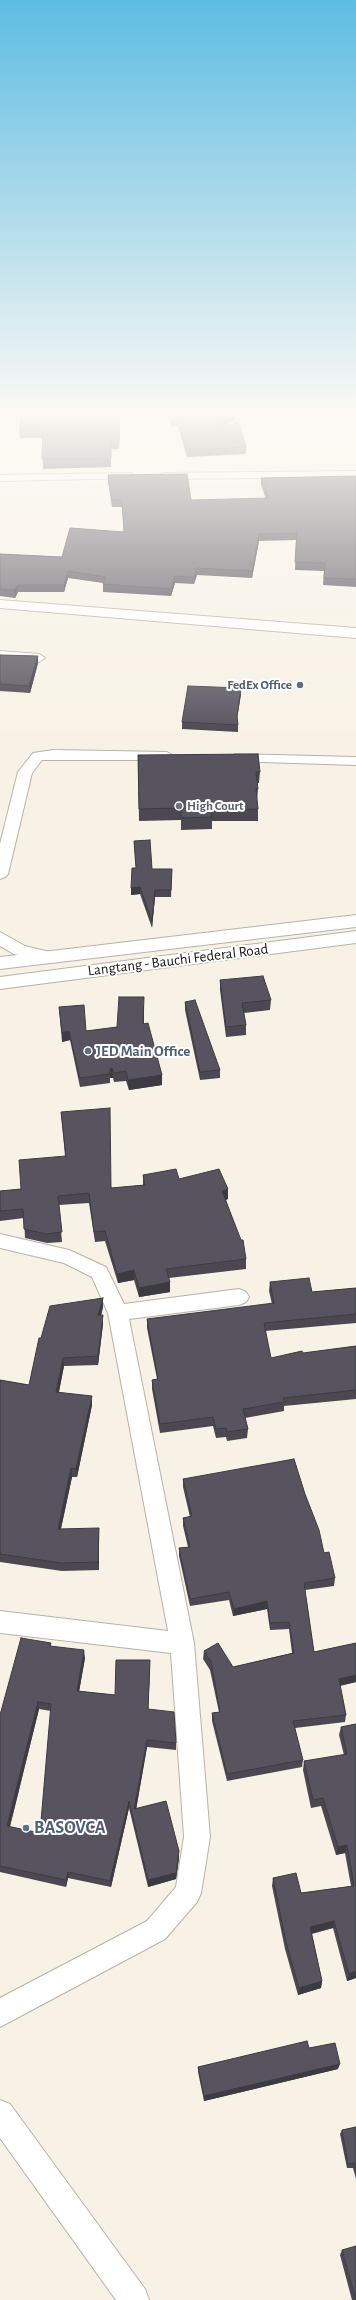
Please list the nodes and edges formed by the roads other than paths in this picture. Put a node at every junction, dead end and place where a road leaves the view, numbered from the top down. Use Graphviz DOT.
graph roads {
  1 [pos="0,604"];
  2 [pos="66,616"];
  3 [pos="0,617"];
  4 [pos="274,633"];
  5 [pos="356,633"];
  6 [pos="356,646"];
  7 [pos="0,655"];
  8 [pos="39,658"];
  9 [pos="183,756"];
  10 [pos="222,757"];
  11 [pos="356,761"];
  12 [pos="0,874"];
  13 [pos="356,921"];
  14 [pos="0,937"];
  15 [pos="356,937"];
  16 [pos="48,957"];
  17 [pos="95,961"];
  18 [pos="0,963"];
  19 [pos="0,983"];
  20 [pos="0,1241"];
  21 [pos="239,1297"];
  22 [pos="118,1313"];
  23 [pos="0,1622"];
  24 [pos="182,1643"];
  25 [pos="0,2012"];
  26 [pos="0,2114"];
  27 [pos="134,2300"];
  1 -- 2 [label="main road"];
  2 -- 3 [label="main road"];
  2 -- 4 [label="main road"];
  4 -- 5 [label="main road"];
  4 -- 6 [label="main road"];
  7 -- 8 [label="street"];
  9 -- 12 [label="street"];
  10 -- 11 [label="street"];
  13 -- 17 [label="main road, Langtang - Bauchi Federal Road"];
  14 -- 16 [label="street"];
  15 -- 17 [label="main road, Langtang - Bauchi Federal Road"];
  16 -- 17 [label="main road, Langtang - Bauchi Federal Road"];
  16 -- 18 [label="main road, Langtang - Bauchi Federal Road"];
  17 -- 19 [label="main road, Langtang - Bauchi Federal Road"];
  20 -- 22 [label="street"];
  21 -- 22 [label="street"];
  22 -- 24 [label="street"];
  23 -- 24 [label="street"];
  24 -- 25 [label="street"];
  26 -- 27 [label="street"];
}
